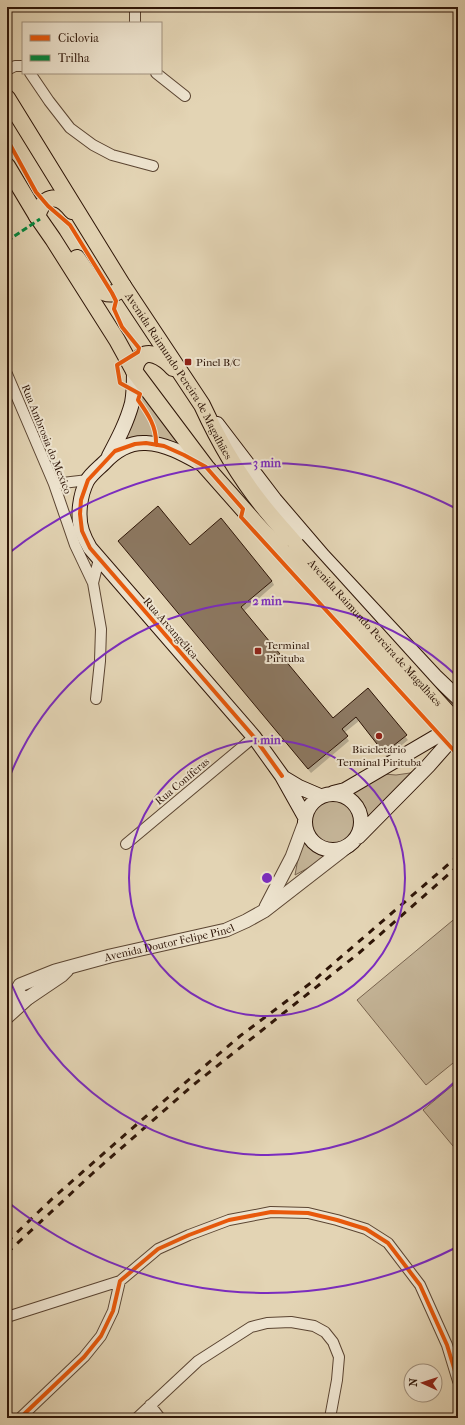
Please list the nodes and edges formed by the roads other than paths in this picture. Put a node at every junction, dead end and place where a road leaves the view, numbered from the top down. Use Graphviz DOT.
graph roads {
  1 [pos="135,7"];
  2 [pos="135,22"];
  3 [pos="22,66"];
  4 [pos="7,70"];
  5 [pos="31,74"];
  6 [pos="157,74"];
  7 [pos="185,96"];
  8 [pos="7,98"];
  9 [pos="7,166"];
  10 [pos="153,166"];
  11 [pos="37,216"];
  12 [pos="90,232"];
  13 [pos="53,239"];
  14 [pos="123,286"];
  15 [pos="134,371"];
  16 [pos="7,374"];
  17 [pos="189,385"];
  18 [pos="202,405"];
  19 [pos="108,458"];
  20 [pos="206,467"];
  21 [pos="88,480"];
  22 [pos="54,484"];
  23 [pos="289,548"];
  24 [pos="99,559"];
  25 [pos="93,583"];
  26 [pos="458,698"];
  27 [pos="96,699"];
  28 [pos="458,724"];
  29 [pos="458,732"];
  30 [pos="254,737"];
  31 [pos="458,743"];
  32 [pos="282,776"];
  33 [pos="327,795"];
  34 [pos="305,819"];
  35 [pos="352,843"];
  36 [pos="126,844"];
  37 [pos="264,911"];
  38 [pos="22,991"];
  39 [pos="7,1002"];
  40 [pos="7,1017"];
  41 [pos="120,1282"];
  42 [pos="7,1317"];
  43 [pos="458,1381"];
  44 [pos="150,1405"];
  45 [pos="20,1418"];
  46 [pos="137,1418"];
  47 [pos="160,1418"];
  48 [pos="330,1418"];
  1 -- 2 [label="street"];
  3 -- 4 [label="street"];
  5 -- 10 [label="street"];
  6 -- 7 [label="street"];
  8 -- 12 [label="main road, Avenida Raimundo Pereira de Magalhães"];
  9 -- 11 [label="main road, Avenida Raimundo Pereira de Magalhães"];
  11 -- 12 [label="main road"];
  11 -- 13 [label="main road, Avenida Raimundo Pereira de Magalhães"];
  12 -- 14 [label="main road, Avenida Raimundo Pereira de Magalhães"];
  13 -- 14 [label="main road"];
  13 -- 15 [label="main road, Avenida Raimundo Pereira de Magalhães"];
  14 -- 17 [label="main road, Avenida Raimundo Pereira de Magalhães"];
  15 -- 17 [label="main road"];
  15 -- 19 [label="main road"];
  15 -- 20 [label="main road, Avenida Raimundo Pereira de Magalhães"];
  16 -- 22 [label="street, Rua Ambrosia do Mexico"];
  17 -- 18 [label="main road, Avenida Raimundo Pereira de Magalhães"];
  18 -- 23 [label="main road, Avenida Raimundo Pereira de Magalhães"];
  18 -- 26 [label="main road"];
  19 -- 20 [label="main road"];
  19 -- 21 [label="main road"];
  20 -- 23 [label="main road, Avenida Raimundo Pereira de Magalhães"];
  21 -- 22 [label="street"];
  21 -- 24 [label="main road, Rua Arcangélica"];
  22 -- 25 [label="street, Rua Ambrosia do Mexico"];
  23 -- 28 [label="main road, Avenida Raimundo Pereira de Magalhães, bridge"];
  23 -- 31 [label="main road, bridge"];
  24 -- 25 [label="street"];
  24 -- 30 [label="main road, Rua Arcangélica"];
  25 -- 27 [label="street, Rua Ambrosia do Mexico"];
  28 -- 33 [label="main road"];
  29 -- 35 [label="main road, Avenida Doutor Felipe Pinel"];
  30 -- 32 [label="main road, Rua Arcangélica"];
  30 -- 36 [label="street, Rua Coníferas"];
  32 -- 33 [label="main road, Rua Arcangélica"];
  32 -- 34 [label="main road, Rua Arcangélica"];
  33 -- 34 [label="main road"];
  33 -- 35 [label="main road"];
  34 -- 35 [label="main road"];
  34 -- 37 [label="street"];
  35 -- 37 [label="street, Avenida Doutor Felipe Pinel"];
  37 -- 38 [label="street, Avenida Doutor Felipe Pinel"];
  38 -- 39 [label="street, Avenida Doutor Felipe Pinel"];
  38 -- 40 [label="street, Avenida Doutor Felipe Pinel"];
  41 -- 42 [label="street"];
  41 -- 43 [label="street"];
  41 -- 45 [label="street"];
  44 -- 46 [label="street"];
  44 -- 47 [label="street"];
  44 -- 48 [label="street"];
}
